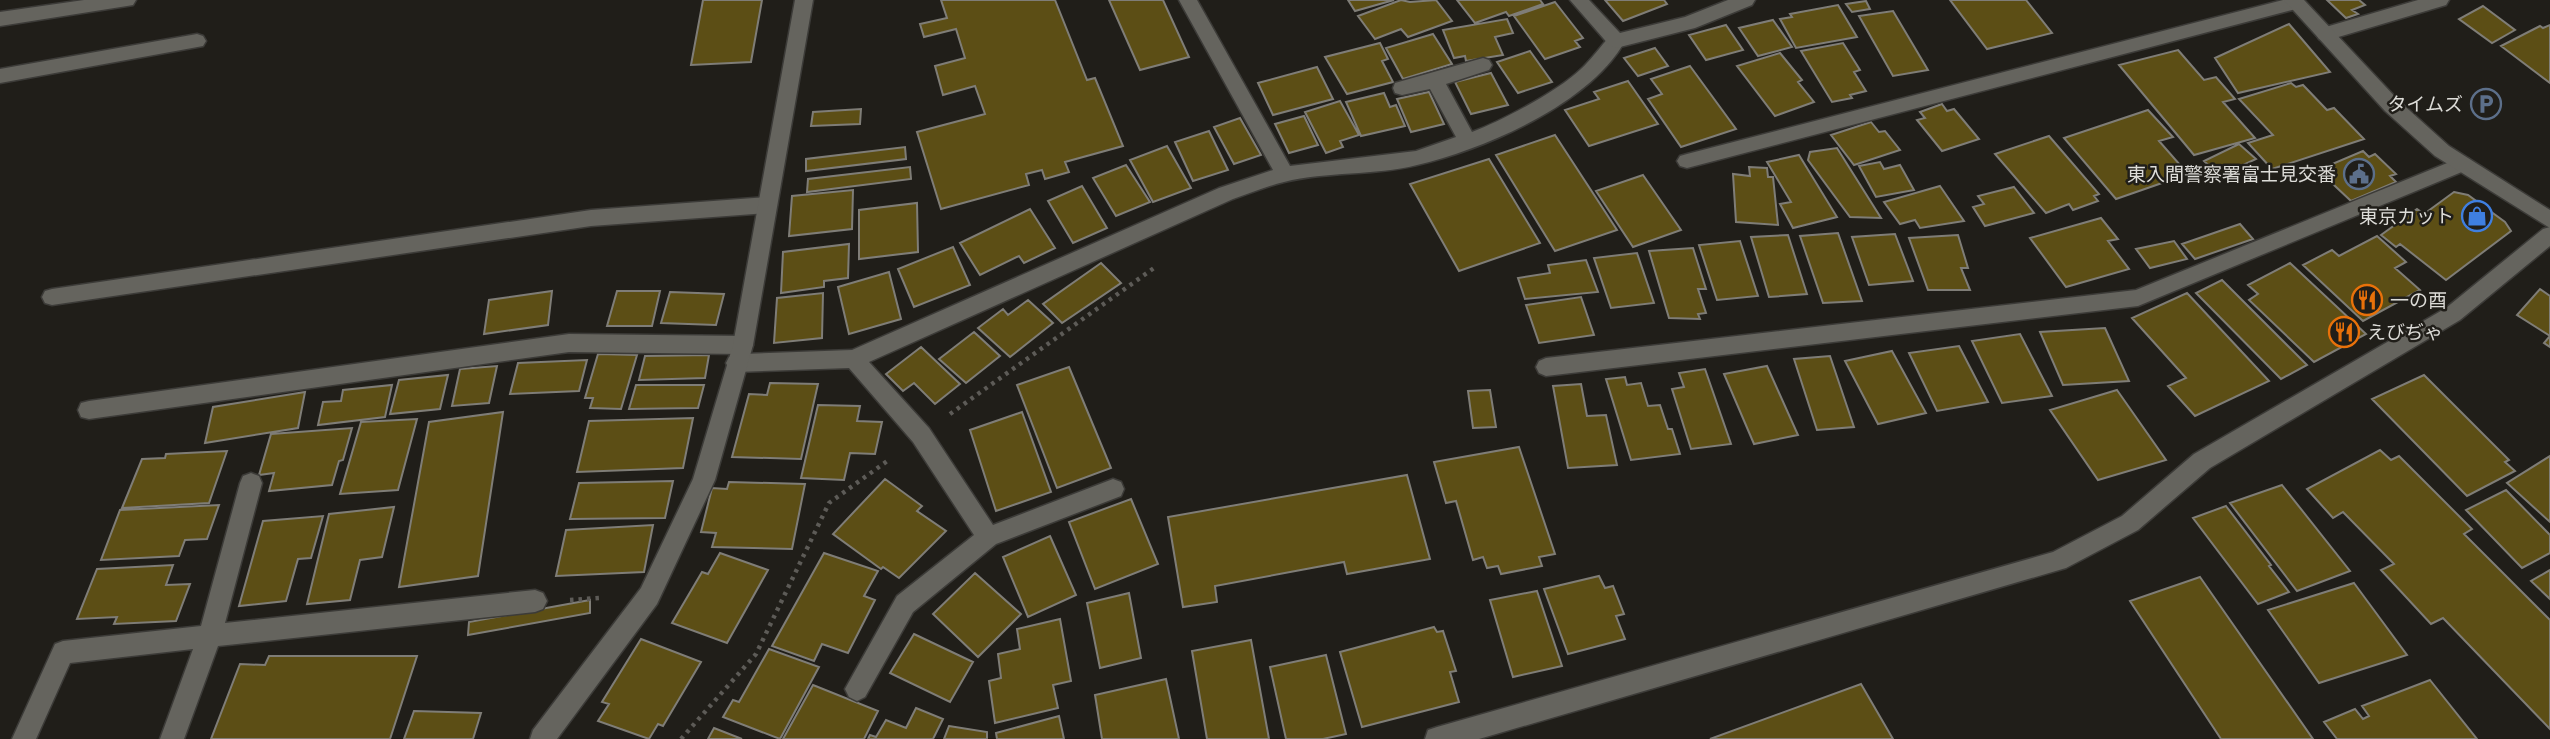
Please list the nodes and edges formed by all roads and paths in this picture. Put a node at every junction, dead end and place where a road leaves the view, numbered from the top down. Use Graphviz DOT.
graph roads {
  1 [pos="127,0"];
  2 [pos="804,0"];
  3 [pos="1188,0"];
  4 [pos="1580,0"];
  5 [pos="1746,0"];
  6 [pos="2440,0"];
  7 [pos="2295,2"];
  8 [pos="0,19"];
  9 [pos="2325,34"];
  10 [pos="197,41"];
  11 [pos="1616,41"];
  12 [pos="1483,65"];
  13 [pos="0,76"];
  14 [pos="1435,81"];
  15 [pos="1402,88"];
  16 [pos="1467,139"];
  17 [pos="1687,161"];
  18 [pos="2462,164"];
  19 [pos="1285,174"];
  20 [pos="767,205"];
  21 [pos="2550,219"];
  22 [pos="2550,235"];
  23 [pos="52,298"];
  24 [pos="739,354"];
  25 [pos="854,359"];
  26 [pos="1546,367"];
  27 [pos="89,410"];
  28 [pos="251,483"];
  29 [pos="1113,489"];
  30 [pos="988,537"];
  31 [pos="649,596"];
  32 [pos="535,601"];
  33 [pos="209,636"];
  34 [pos="857,689"];
  35 [pos="24,739"];
  36 [pos="172,739"];
  37 [pos="542,739"];
  38 [pos="1437,739"];
  1 -- 8 [label="street"];
  2 -- 20 [label="street"];
  3 -- 19 [label="street"];
  4 -- 11 [label="street"];
  5 -- 11 [label="street"];
  6 -- 9 [label="street"];
  7 -- 9 [label="street"];
  7 -- 17 [label="street"];
  9 -- 18 [label="street"];
  10 -- 13 [label="street"];
  11 -- 16 [label="street"];
  12 -- 14 [label="street"];
  14 -- 15 [label="street"];
  14 -- 16 [label="street"];
  16 -- 19 [label="street"];
  18 -- 21 [label="street"];
  18 -- 26 [label="street"];
  19 -- 25 [label="street"];
  20 -- 23 [label="street"];
  20 -- 24 [label="street"];
  22 -- 38 [label="street"];
  24 -- 25 [label="street"];
  24 -- 27 [label="street"];
  24 -- 31 [label="street"];
  25 -- 30 [label="street"];
  28 -- 33 [label="street"];
  29 -- 30 [label="street"];
  30 -- 34 [label="street"];
  31 -- 32 [label="path"];
  31 -- 37 [label="street"];
  32 -- 33 [label="street"];
  33 -- 35 [label="street"];
  33 -- 36 [label="street"];
}
